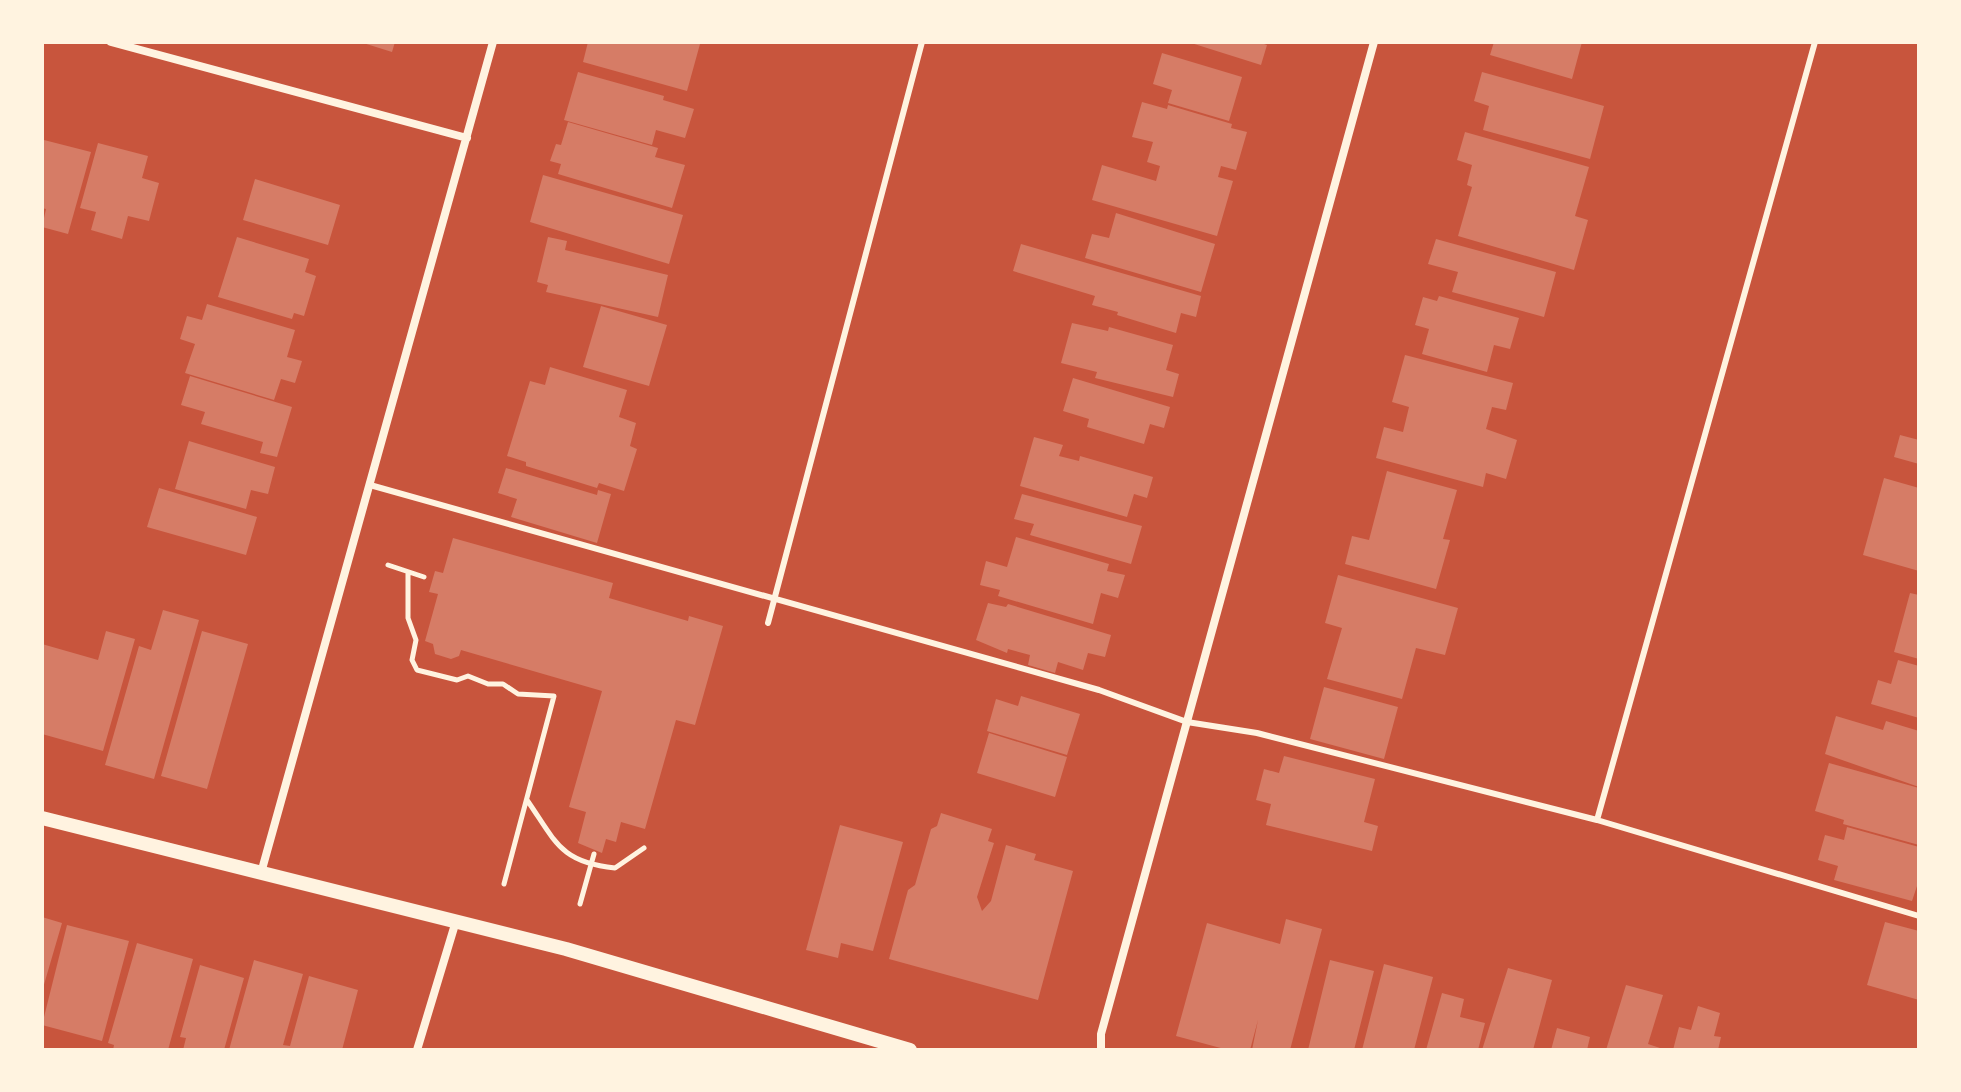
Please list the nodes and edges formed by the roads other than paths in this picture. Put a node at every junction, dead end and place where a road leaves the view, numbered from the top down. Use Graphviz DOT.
graph roads {
  1 [pos="111,42"];
  2 [pos="493,42"];
  3 [pos="922,42"];
  4 [pos="1374,42"];
  5 [pos="1815,42"];
  6 [pos="467,138"];
  7 [pos="370,485"];
  8 [pos="776,601"];
  9 [pos="768,623"];
  10 [pos="1187,722"];
  11 [pos="42,818"];
  12 [pos="1597,820"];
  13 [pos="261,874"];
  14 [pos="1919,916"];
  15 [pos="456,921"];
  16 [pos="417,1050"];
  17 [pos="910,1050"];
  18 [pos="1101,1050"];
  1 -- 6 [label="street"];
  2 -- 6 [label="street"];
  3 -- 8 [label="lane"];
  4 -- 10 [label="street"];
  5 -- 12 [label="lane"];
  6 -- 7 [label="street"];
  7 -- 8 [label="lane"];
  7 -- 13 [label="street"];
  8 -- 9 [label="lane"];
  8 -- 10 [label="lane"];
  10 -- 12 [label="lane"];
  10 -- 18 [label="street"];
  11 -- 13 [label="street"];
  12 -- 14 [label="lane"];
  13 -- 15 [label="street"];
  15 -- 16 [label="street"];
  15 -- 17 [label="street"];
}
